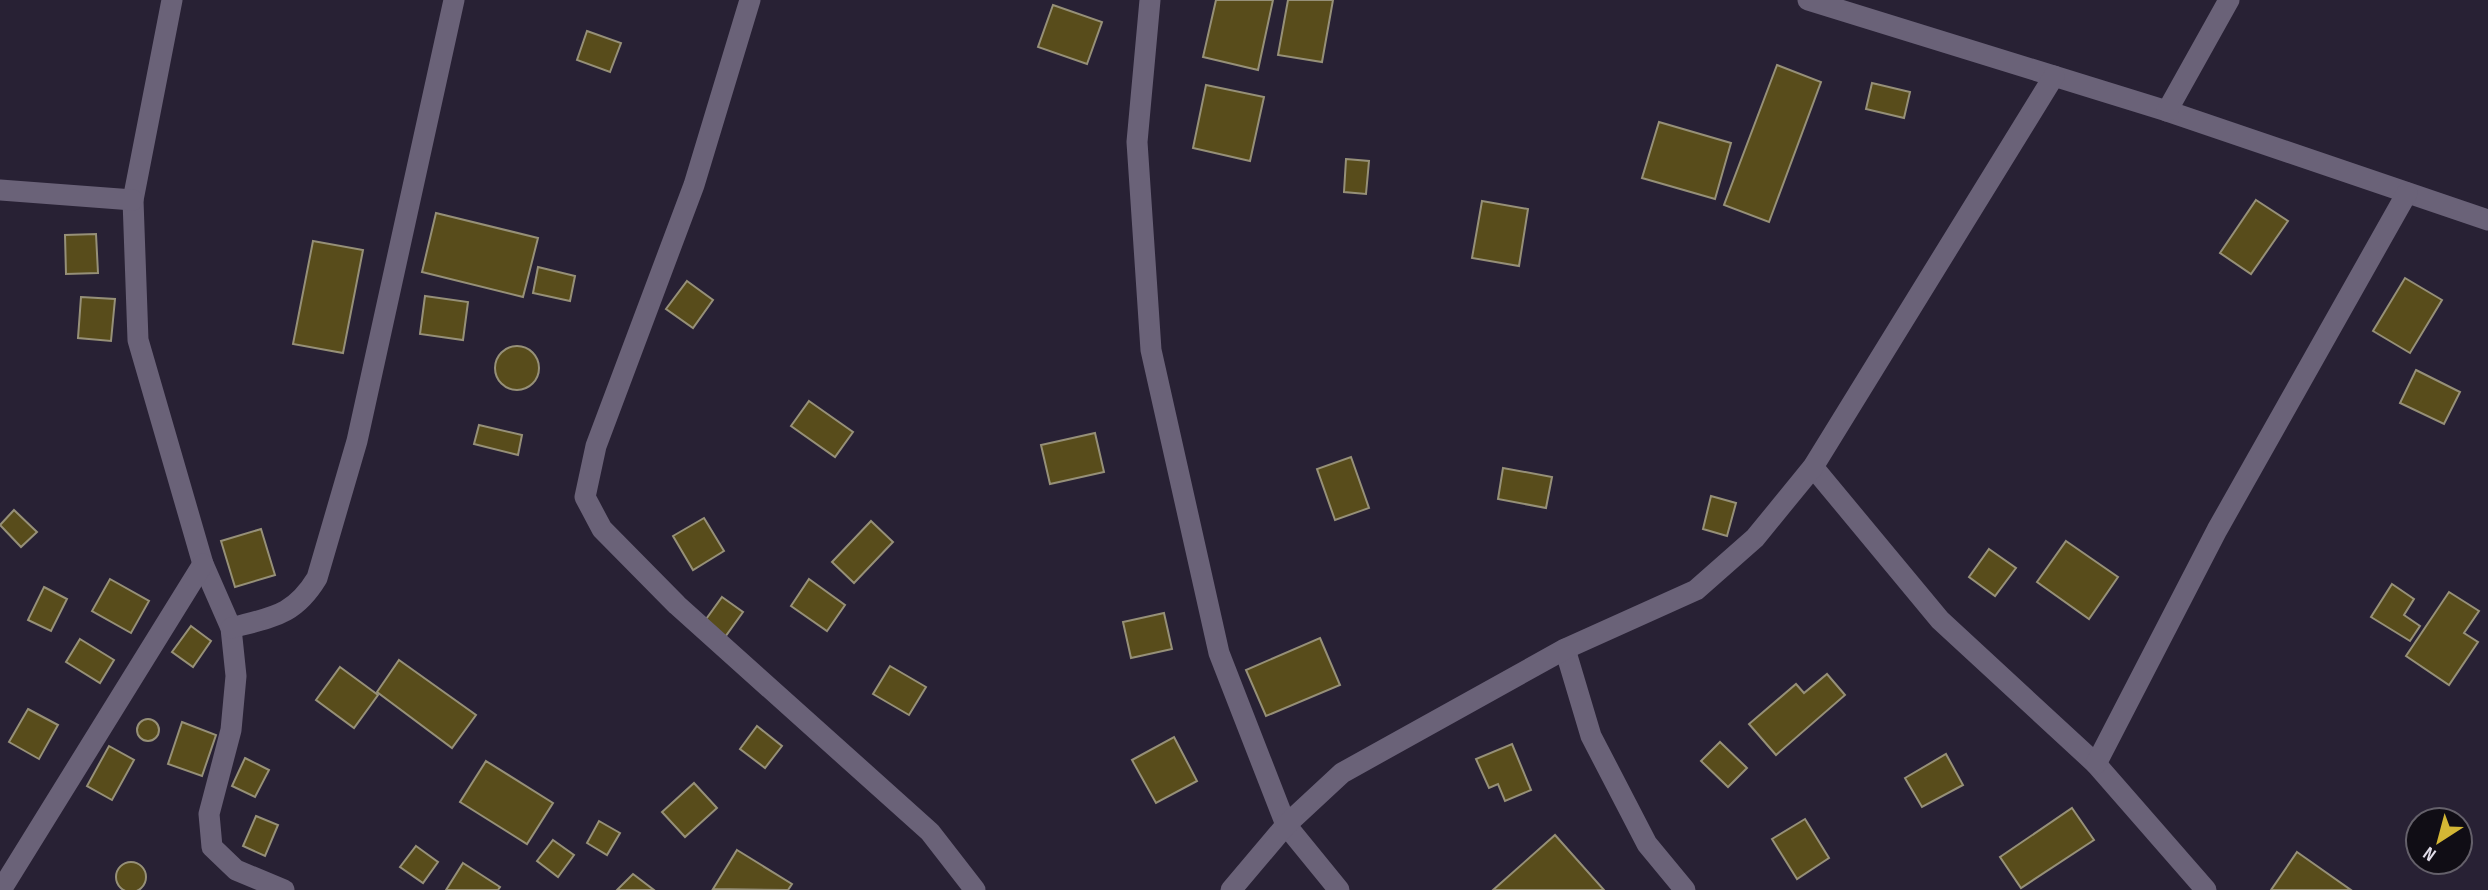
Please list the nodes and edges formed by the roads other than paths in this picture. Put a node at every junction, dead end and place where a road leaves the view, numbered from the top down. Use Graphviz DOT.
graph roads {
  1 [pos="172,0"];
  2 [pos="454,0"];
  3 [pos="750,0"];
  4 [pos="1150,0"];
  5 [pos="2229,0"];
  6 [pos="1822,2"];
  7 [pos="2054,76"];
  8 [pos="2167,111"];
  9 [pos="0,190"];
  10 [pos="2407,192"];
  11 [pos="133,200"];
  12 [pos="2488,220"];
  13 [pos="1813,467"];
  14 [pos="203,564"];
  15 [pos="231,628"];
  16 [pos="1565,649"];
  17 [pos="2096,764"];
  18 [pos="1286,825"];
  19 [pos="1,890"];
  20 [pos="284,890"];
  21 [pos="975,890"];
  22 [pos="1231,890"];
  23 [pos="1339,890"];
  24 [pos="1685,890"];
  25 [pos="2206,890"];
  1 -- 11 [label="street"];
  2 -- 15 [label="street"];
  3 -- 21 [label="street"];
  4 -- 18 [label="street"];
  5 -- 8 [label="street"];
  6 -- 7 [label="street"];
  7 -- 8 [label="street"];
  7 -- 13 [label="street"];
  8 -- 10 [label="street"];
  9 -- 11 [label="street"];
  10 -- 12 [label="street"];
  10 -- 17 [label="street"];
  11 -- 14 [label="street"];
  13 -- 16 [label="street"];
  13 -- 17 [label="street"];
  14 -- 15 [label="street"];
  14 -- 19 [label="street"];
  15 -- 20 [label="street"];
  16 -- 18 [label="street"];
  16 -- 24 [label="street"];
  17 -- 25 [label="street"];
  18 -- 22 [label="street"];
  18 -- 23 [label="street"];
}
